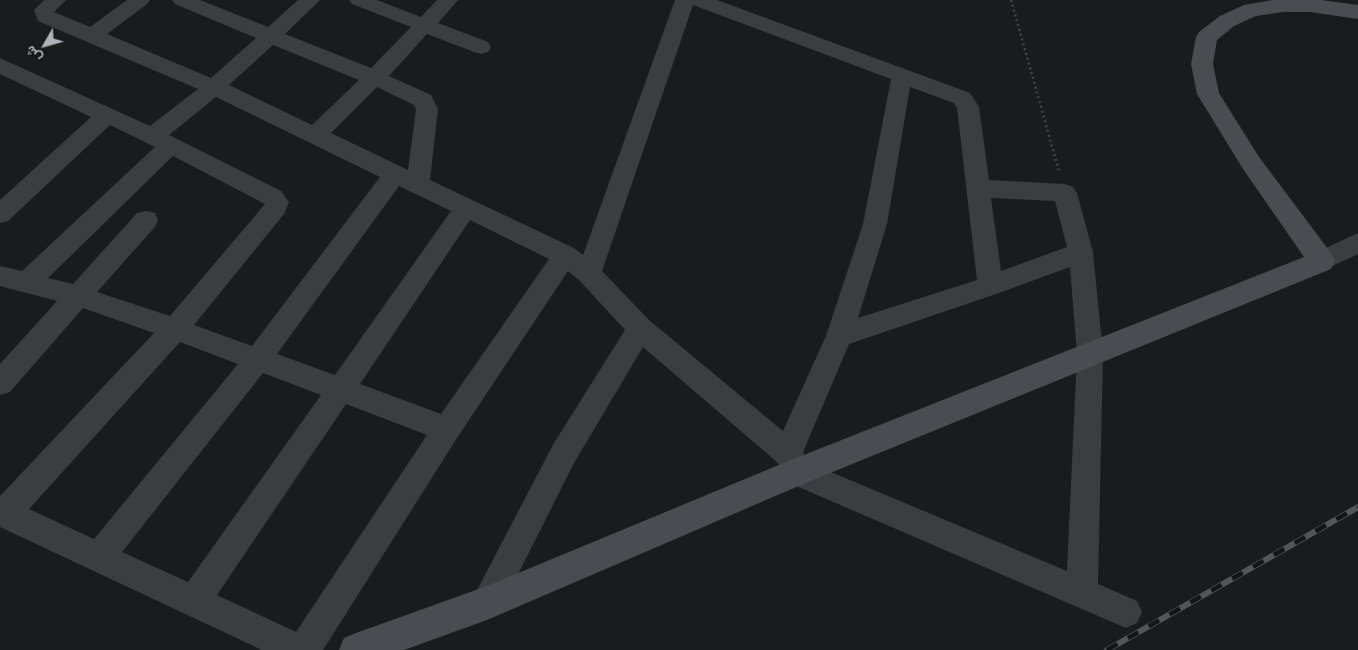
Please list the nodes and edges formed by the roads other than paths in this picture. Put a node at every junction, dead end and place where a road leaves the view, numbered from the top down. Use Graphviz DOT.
graph roads {
  1 [pos="56,0"];
  2 [pos="140,0"];
  3 [pos="182,0"];
  4 [pos="310,0"];
  5 [pos="359,0"];
  6 [pos="448,0"];
  7 [pos="685,0"];
  8 [pos="698,0"];
  9 [pos="1358,12"];
  10 [pos="424,25"];
  11 [pos="93,35"];
  12 [pos="271,37"];
  13 [pos="481,47"];
  14 [pos="0,65"];
  15 [pos="902,75"];
  16 [pos="374,78"];
  17 [pos="214,87"];
  18 [pos="107,115"];
  19 [pos="314,136"];
  20 [pos="162,140"];
  21 [pos="406,180"];
  22 [pos="978,188"];
  23 [pos="466,208"];
  24 [pos="0,214"];
  25 [pos="146,220"];
  26 [pos="1358,243"];
  27 [pos="1081,252"];
  28 [pos="565,255"];
  29 [pos="1322,261"];
  30 [pos="590,274"];
  31 [pos="0,276"];
  32 [pos="27,282"];
  33 [pos="990,286"];
  34 [pos="78,296"];
  35 [pos="640,328"];
  36 [pos="175,329"];
  37 [pos="840,336"];
  38 [pos="1090,354"];
  39 [pos="258,359"];
  40 [pos="0,383"];
  41 [pos="341,390"];
  42 [pos="447,428"];
  43 [pos="792,463"];
  44 [pos="3,512"];
  45 [pos="99,557"];
  46 [pos="1082,592"];
  47 [pos="194,601"];
  48 [pos="487,603"];
  49 [pos="1126,612"];
  50 [pos="298,650"];
  51 [pos="304,650"];
  52 [pos="356,650"];
  1 -- 11 [label="street"];
  2 -- 11 [label="street"];
  3 -- 12 [label="street"];
  4 -- 12 [label="street"];
  5 -- 10 [label="street"];
  6 -- 10 [label="street"];
  7 -- 30 [label="street"];
  8 -- 15 [label="street"];
  9 -- 29 [label="street"];
  10 -- 13 [label="street"];
  10 -- 16 [label="street"];
  11 -- 17 [label="street"];
  12 -- 16 [label="street"];
  12 -- 17 [label="street"];
  14 -- 18 [label="street"];
  15 -- 22 [label="street"];
  15 -- 37 [label="street"];
  16 -- 19 [label="street"];
  16 -- 21 [label="street"];
  17 -- 19 [label="street"];
  17 -- 20 [label="street"];
  18 -- 20 [label="street"];
  18 -- 24 [label="street"];
  19 -- 21 [label="street"];
  20 -- 32 [label="street"];
  20 -- 36 [label="street"];
  21 -- 23 [label="street"];
  21 -- 39 [label="street"];
  22 -- 27 [label="street"];
  22 -- 33 [label="street"];
  23 -- 28 [label="street"];
  23 -- 41 [label="street"];
  25 -- 34 [label="street"];
  26 -- 29 [label="street"];
  27 -- 33 [label="street"];
  27 -- 38 [label="street"];
  28 -- 30 [label="street"];
  28 -- 42 [label="street"];
  29 -- 38 [label="street"];
  30 -- 35 [label="street"];
  31 -- 32 [label="street"];
  32 -- 34 [label="street"];
  33 -- 37 [label="street"];
  34 -- 36 [label="street"];
  34 -- 40 [label="street"];
  35 -- 43 [label="street"];
  35 -- 48 [label="street"];
  36 -- 39 [label="street"];
  36 -- 44 [label="street"];
  37 -- 43 [label="street"];
  38 -- 43 [label="street"];
  38 -- 46 [label="street"];
  39 -- 41 [label="street"];
  39 -- 45 [label="street"];
  41 -- 42 [label="street"];
  41 -- 47 [label="street"];
  42 -- 51 [label="street"];
  43 -- 46 [label="street"];
  43 -- 48 [label="street"];
  44 -- 45 [label="street"];
  45 -- 47 [label="street"];
  46 -- 49 [label="street"];
  47 -- 50 [label="street"];
  48 -- 52 [label="street"];
}
